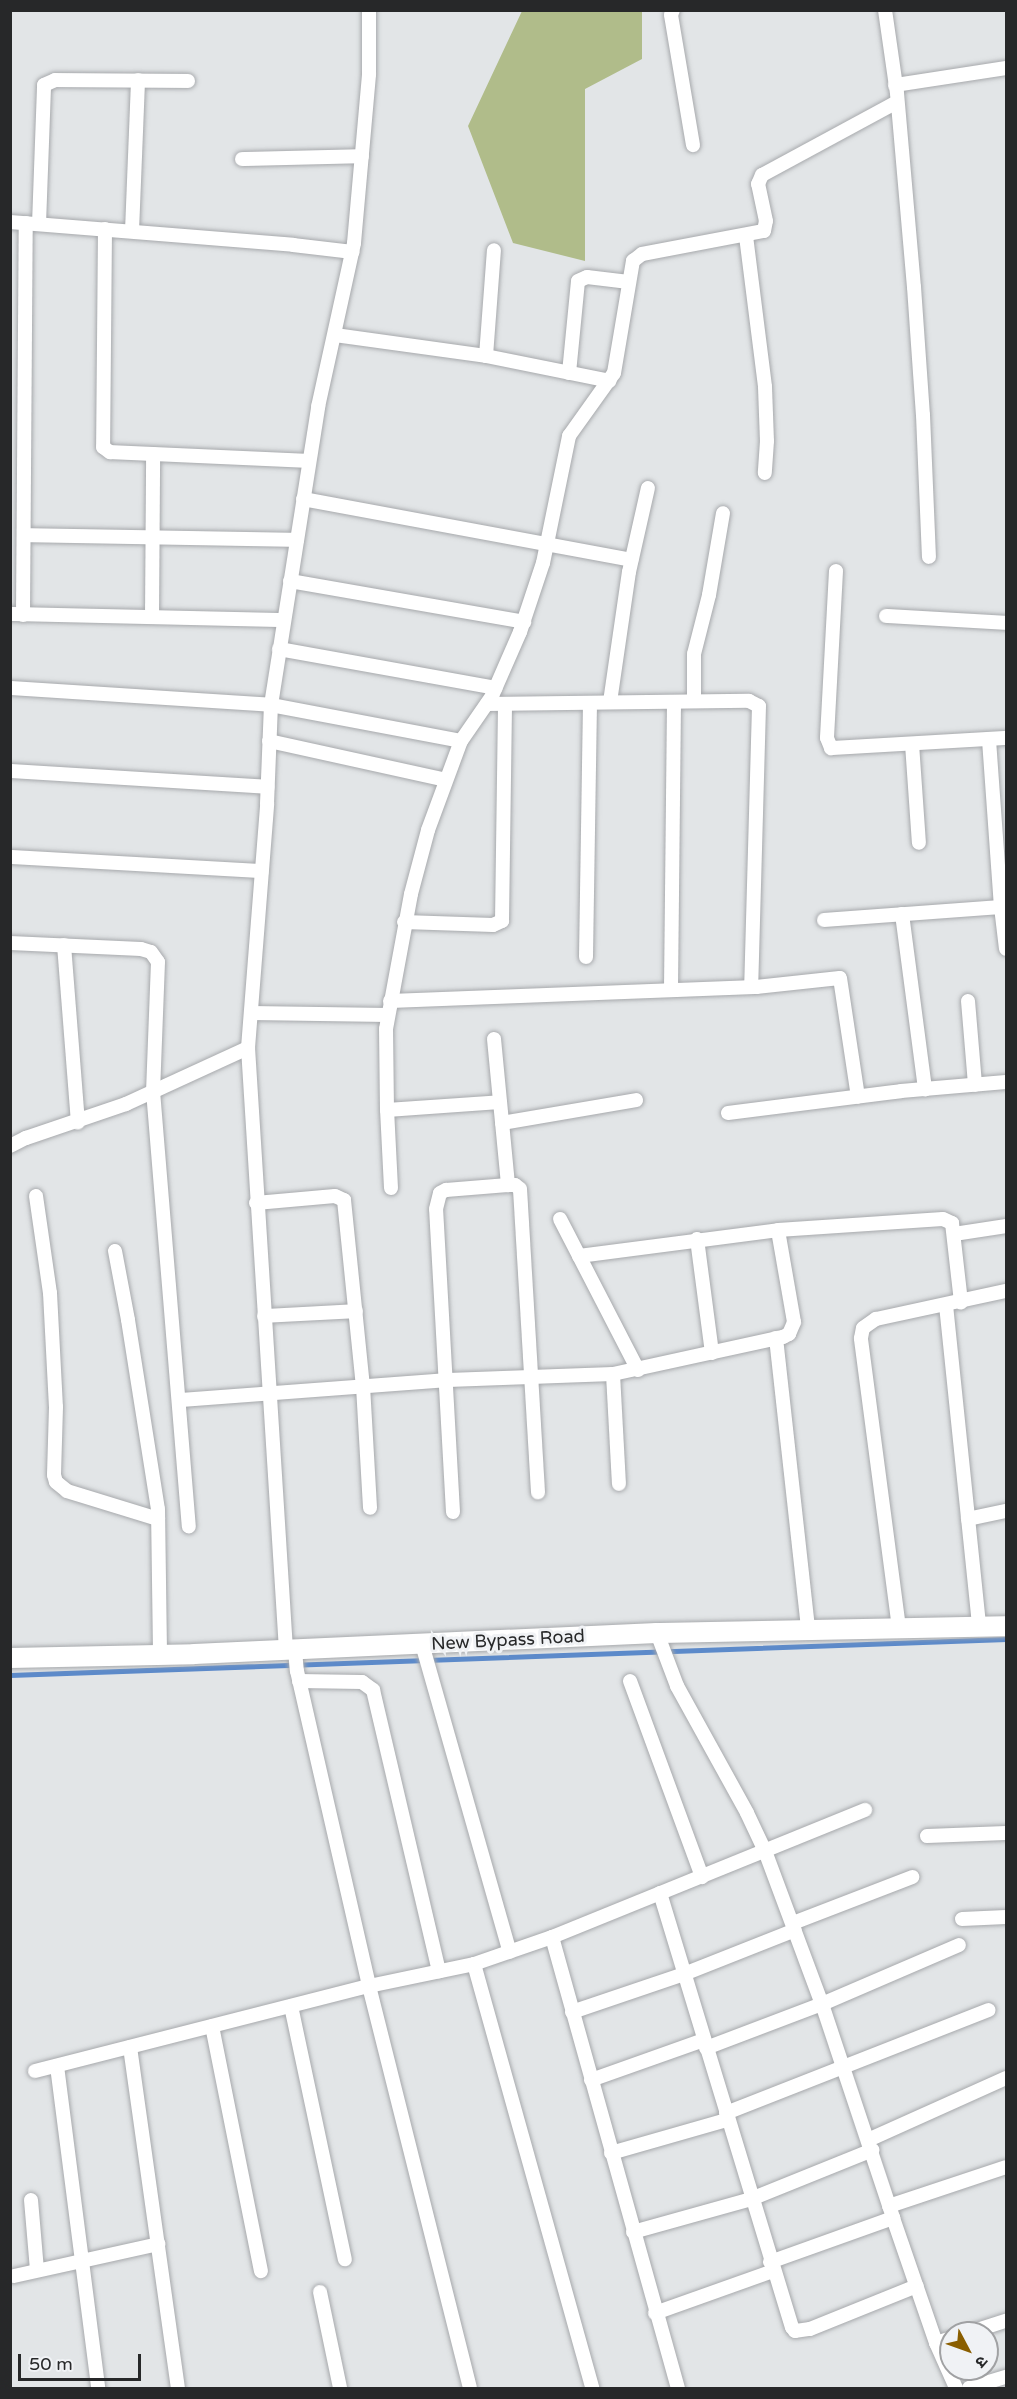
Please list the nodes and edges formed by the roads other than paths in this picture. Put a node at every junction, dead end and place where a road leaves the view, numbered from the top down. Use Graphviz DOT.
graph roads {
  1 [pos="369,10"];
  2 [pos="673,10"];
  3 [pos="885,10"];
  4 [pos="1006,68"];
  5 [pos="138,80"];
  6 [pos="188,81"];
  7 [pos="895,85"];
  8 [pos="897,102"];
  9 [pos="693,145"];
  10 [pos="362,156"];
  11 [pos="242,159"];
  12 [pos="10,222"];
  13 [pos="33,223"];
  14 [pos="105,229"];
  15 [pos="132,231"];
  16 [pos="746,236"];
  17 [pos="494,250"];
  18 [pos="352,252"];
  19 [pos="629,282"];
  20 [pos="335,335"];
  21 [pos="486,356"];
  22 [pos="569,373"];
  23 [pos="610,381"];
  24 [pos="153,454"];
  25 [pos="309,460"];
  26 [pos="765,473"];
  27 [pos="648,488"];
  28 [pos="303,499"];
  29 [pos="723,513"];
  30 [pos="24,535"];
  31 [pos="152,537"];
  32 [pos="297,540"];
  33 [pos="548,542"];
  34 [pos="928,557"];
  35 [pos="631,560"];
  36 [pos="836,571"];
  37 [pos="290,581"];
  38 [pos="17,614"];
  39 [pos="885,616"];
  40 [pos="152,617"];
  41 [pos="283,620"];
  42 [pos="524,622"];
  43 [pos="1006,623"];
  44 [pos="279,649"];
  45 [pos="10,688"];
  46 [pos="496,688"];
  47 [pos="694,701"];
  48 [pos="590,702"];
  49 [pos="610,702"];
  50 [pos="674,702"];
  51 [pos="487,704"];
  52 [pos="505,704"];
  53 [pos="271,705"];
  54 [pos="1006,738"];
  55 [pos="989,740"];
  56 [pos="269,741"];
  57 [pos="461,741"];
  58 [pos="912,744"];
  59 [pos="10,771"];
  60 [pos="446,780"];
  61 [pos="268,787"];
  62 [pos="919,843"];
  63 [pos="10,857"];
  64 [pos="262,871"];
  65 [pos="1001,907"];
  66 [pos="902,914"];
  67 [pos="824,920"];
  68 [pos="404,922"];
  69 [pos="10,943"];
  70 [pos="64,945"];
  71 [pos="1006,949"];
  72 [pos="586,957"];
  73 [pos="756,987"];
  74 [pos="671,989"];
  75 [pos="968,1001"];
  76 [pos="389,1008"];
  77 [pos="251,1013"];
  78 [pos="494,1039"];
  79 [pos="248,1048"];
  80 [pos="1006,1082"];
  81 [pos="975,1085"];
  82 [pos="925,1089"];
  83 [pos="153,1091"];
  84 [pos="858,1097"];
  85 [pos="636,1100"];
  86 [pos="500,1102"];
  87 [pos="387,1110"];
  88 [pos="728,1113"];
  89 [pos="78,1122"];
  90 [pos="502,1123"];
  91 [pos="10,1146"];
  92 [pos="508,1185"];
  93 [pos="392,1188"];
  94 [pos="36,1197"];
  95 [pos="256,1203"];
  96 [pos="560,1219"];
  97 [pos="1006,1227"];
  98 [pos="778,1230"];
  99 [pos="954,1234"];
  100 [pos="697,1239"];
  101 [pos="115,1251"];
  102 [pos="579,1256"];
  103 [pos="1006,1291"];
  104 [pos="961,1302"];
  105 [pos="946,1305"];
  106 [pos="356,1311"];
  107 [pos="264,1316"];
  108 [pos="776,1338"];
  109 [pos="712,1353"];
  110 [pos="638,1370"];
  111 [pos="613,1374"];
  112 [pos="531,1378"];
  113 [pos="448,1380"];
  114 [pos="363,1386"];
  115 [pos="269,1394"];
  116 [pos="181,1400"];
  117 [pos="619,1484"];
  118 [pos="538,1492"];
  119 [pos="370,1508"];
  120 [pos="1006,1511"];
  121 [pos="453,1512"];
  122 [pos="158,1519"];
  123 [pos="968,1519"];
  124 [pos="189,1527"];
  125 [pos="1006,1626"];
  126 [pos="979,1627"];
  127 [pos="899,1628"];
  128 [pos="808,1630"];
  129 [pos="660,1641"];
  130 [pos="160,1655"];
  131 [pos="424,1656"];
  132 [pos="10,1658"];
  133 [pos="295,1663"];
  134 [pos="630,1681"];
  135 [pos="865,1810"];
  136 [pos="1006,1833"];
  137 [pos="927,1836"];
  138 [pos="765,1851"];
  139 [pos="702,1877"];
  140 [pos="912,1877"];
  141 [pos="660,1893"];
  142 [pos="1006,1917"];
  143 [pos="962,1919"];
  144 [pos="794,1926"];
  145 [pos="552,1937"];
  146 [pos="959,1945"];
  147 [pos="510,1952"];
  148 [pos="474,1964"];
  149 [pos="439,1971"];
  150 [pos="684,1974"];
  151 [pos="369,1986"];
  152 [pos="822,2004"];
  153 [pos="291,2006"];
  154 [pos="989,2010"];
  155 [pos="572,2012"];
  156 [pos="212,2026"];
  157 [pos="705,2044"];
  158 [pos="130,2047"];
  159 [pos="57,2066"];
  160 [pos="844,2068"];
  161 [pos="35,2071"];
  162 [pos="1006,2078"];
  163 [pos="591,2080"];
  164 [pos="726,2116"];
  165 [pos="870,2145"];
  166 [pos="611,2153"];
  167 [pos="1006,2167"];
  168 [pos="751,2199"];
  169 [pos="32,2200"];
  170 [pos="891,2212"];
  171 [pos="633,2232"];
  172 [pos="159,2244"];
  173 [pos="345,2259"];
  174 [pos="81,2260"];
  175 [pos="771,2266"];
  176 [pos="37,2270"];
  177 [pos="261,2271"];
  178 [pos="14,2276"];
  179 [pos="917,2286"];
  180 [pos="320,2292"];
  181 [pos="655,2313"];
  182 [pos="939,2342"];
  183 [pos="936,2343"];
  184 [pos="1006,2377"];
  185 [pos="98,2388"];
  186 [pos="178,2388"];
  187 [pos="340,2388"];
  188 [pos="470,2388"];
  189 [pos="592,2388"];
  190 [pos="678,2388"];
  191 [pos="956,2388"];
  192 [pos="969,2388"];
  1 -- 10 [label="street"];
  2 -- 9 [label="street"];
  3 -- 7 [label="street"];
  4 -- 7 [label="street"];
  5 -- 6 [label="street"];
  5 -- 13 [label="street"];
  5 -- 15 [label="street"];
  7 -- 8 [label="street"];
  8 -- 16 [label="street"];
  8 -- 34 [label="street"];
  10 -- 11 [label="street"];
  10 -- 18 [label="street"];
  12 -- 13 [label="street"];
  13 -- 14 [label="street"];
  13 -- 30 [label="street"];
  14 -- 15 [label="street"];
  14 -- 24 [label="street"];
  15 -- 18 [label="street"];
  16 -- 19 [label="street"];
  16 -- 26 [label="street"];
  17 -- 21 [label="street"];
  18 -- 20 [label="street"];
  19 -- 22 [label="street"];
  19 -- 23 [label="street"];
  20 -- 21 [label="street"];
  20 -- 25 [label="street"];
  21 -- 22 [label="street"];
  22 -- 23 [label="street"];
  23 -- 33 [label="street"];
  24 -- 25 [label="street"];
  24 -- 31 [label="street"];
  25 -- 28 [label="street"];
  27 -- 35 [label="street"];
  28 -- 32 [label="street"];
  28 -- 33 [label="street"];
  29 -- 47 [label="street"];
  30 -- 31 [label="street"];
  30 -- 38 [label="street"];
  31 -- 32 [label="street"];
  31 -- 40 [label="street"];
  32 -- 37 [label="street"];
  33 -- 35 [label="street"];
  33 -- 42 [label="street"];
  35 -- 49 [label="street"];
  36 -- 58 [label="street"];
  37 -- 41 [label="street"];
  37 -- 42 [label="street"];
  38 -- 40 [label="street"];
  39 -- 43 [label="street"];
  40 -- 41 [label="street"];
  41 -- 44 [label="street"];
  42 -- 46 [label="street"];
  44 -- 46 [label="street"];
  44 -- 53 [label="street"];
  45 -- 53 [label="street"];
  46 -- 51 [label="street"];
  47 -- 50 [label="street"];
  47 -- 73 [label="street"];
  48 -- 49 [label="street"];
  48 -- 52 [label="street"];
  48 -- 72 [label="street"];
  49 -- 50 [label="street"];
  50 -- 74 [label="street"];
  51 -- 52 [label="street"];
  51 -- 57 [label="street"];
  52 -- 68 [label="street"];
  53 -- 56 [label="street"];
  53 -- 57 [label="street"];
  54 -- 55 [label="street"];
  55 -- 58 [label="street"];
  55 -- 65 [label="street"];
  56 -- 60 [label="street"];
  56 -- 61 [label="street"];
  57 -- 60 [label="street"];
  58 -- 62 [label="street"];
  59 -- 61 [label="street"];
  60 -- 68 [label="street"];
  61 -- 64 [label="street"];
  63 -- 64 [label="street"];
  64 -- 77 [label="street"];
  65 -- 66 [label="street"];
  65 -- 71 [label="street"];
  66 -- 67 [label="street"];
  66 -- 82 [label="street"];
  68 -- 76 [label="street"];
  69 -- 70 [label="street"];
  70 -- 83 [label="street"];
  70 -- 89 [label="street"];
  73 -- 74 [label="street"];
  73 -- 84 [label="street"];
  74 -- 76 [label="street"];
  75 -- 81 [label="street"];
  76 -- 77 [label="street"];
  76 -- 87 [label="street"];
  77 -- 79 [label="street"];
  78 -- 86 [label="street"];
  79 -- 83 [label="street"];
  79 -- 95 [label="street"];
  80 -- 81 [label="street"];
  81 -- 82 [label="street"];
  82 -- 84 [label="street"];
  83 -- 89 [label="street"];
  83 -- 116 [label="street"];
  84 -- 88 [label="street"];
  85 -- 90 [label="street"];
  86 -- 87 [label="street"];
  86 -- 90 [label="street"];
  87 -- 93 [label="street"];
  89 -- 91 [label="street"];
  90 -- 92 [label="street"];
  92 -- 112 [label="street"];
  92 -- 113 [label="street"];
  94 -- 122 [label="street"];
  95 -- 106 [label="street"];
  95 -- 107 [label="street"];
  96 -- 102 [label="street"];
  97 -- 99 [label="street"];
  98 -- 99 [label="street"];
  98 -- 100 [label="street"];
  98 -- 108 [label="street"];
  99 -- 104 [label="street"];
  100 -- 102 [label="street"];
  100 -- 109 [label="street"];
  101 -- 122 [label="street"];
  102 -- 110 [label="street"];
  103 -- 104 [label="street"];
  104 -- 105 [label="street"];
  105 -- 123 [label="street"];
  105 -- 127 [label="street"];
  106 -- 107 [label="street"];
  106 -- 114 [label="street"];
  107 -- 115 [label="street"];
  108 -- 109 [label="street"];
  108 -- 128 [label="street"];
  109 -- 110 [label="street"];
  110 -- 111 [label="street"];
  111 -- 112 [label="street"];
  111 -- 117 [label="street"];
  112 -- 113 [label="street"];
  112 -- 118 [label="street"];
  113 -- 114 [label="street"];
  113 -- 121 [label="street"];
  114 -- 115 [label="street"];
  114 -- 119 [label="street"];
  115 -- 116 [label="street"];
  115 -- 133 [label="street"];
  116 -- 124 [label="street"];
  120 -- 123 [label="street"];
  122 -- 130 [label="street"];
  123 -- 126 [label="street"];
  125 -- 126 [label="main road, New Bypass Road"];
  126 -- 127 [label="main road, New Bypass Road"];
  127 -- 128 [label="main road, New Bypass Road"];
  128 -- 129 [label="main road, New Bypass Road"];
  129 -- 131 [label="main road, New Bypass Road"];
  129 -- 138 [label="street"];
  130 -- 132 [label="main road, New Bypass Road"];
  130 -- 133 [label="main road, New Bypass Road"];
  131 -- 133 [label="main road, New Bypass Road"];
  131 -- 147 [label="street"];
  133 -- 149 [label="street"];
  133 -- 151 [label="street"];
  134 -- 139 [label="street"];
  135 -- 138 [label="street"];
  136 -- 137 [label="street"];
  138 -- 139 [label="street"];
  138 -- 144 [label="street"];
  139 -- 141 [label="street"];
  140 -- 144 [label="street"];
  141 -- 145 [label="street"];
  141 -- 150 [label="street"];
  142 -- 143 [label="street"];
  144 -- 150 [label="street"];
  144 -- 152 [label="street"];
  145 -- 147 [label="street"];
  145 -- 155 [label="street"];
  146 -- 152 [label="street"];
  147 -- 148 [label="street"];
  148 -- 149 [label="street"];
  148 -- 189 [label="street"];
  149 -- 151 [label="street"];
  150 -- 155 [label="street"];
  150 -- 157 [label="street"];
  151 -- 153 [label="street"];
  151 -- 188 [label="street"];
  152 -- 157 [label="street"];
  152 -- 160 [label="street"];
  153 -- 156 [label="street"];
  153 -- 173 [label="street"];
  154 -- 160 [label="street"];
  155 -- 163 [label="street"];
  156 -- 158 [label="street"];
  156 -- 177 [label="street"];
  157 -- 163 [label="street"];
  157 -- 164 [label="street"];
  158 -- 159 [label="street"];
  158 -- 172 [label="street"];
  159 -- 161 [label="street"];
  159 -- 174 [label="street"];
  160 -- 164 [label="street"];
  160 -- 165 [label="street"];
  162 -- 165 [label="street"];
  163 -- 166 [label="street"];
  164 -- 166 [label="street"];
  164 -- 168 [label="street"];
  165 -- 168 [label="street"];
  165 -- 170 [label="street"];
  166 -- 171 [label="street"];
  167 -- 170 [label="street"];
  168 -- 171 [label="street"];
  168 -- 175 [label="street"];
  169 -- 176 [label="street"];
  170 -- 175 [label="street"];
  170 -- 179 [label="street"];
  171 -- 181 [label="street"];
  172 -- 174 [label="street"];
  172 -- 186 [label="street"];
  174 -- 176 [label="street"];
  174 -- 185 [label="street"];
  175 -- 179 [label="street"];
  175 -- 181 [label="street"];
  176 -- 178 [label="street"];
  179 -- 183 [label="street"];
  180 -- 187 [label="street"];
  181 -- 190 [label="street"];
  182 -- 183 [label="street"];
  183 -- 191 [label="street"];
  184 -- 192 [label="street"];
}
